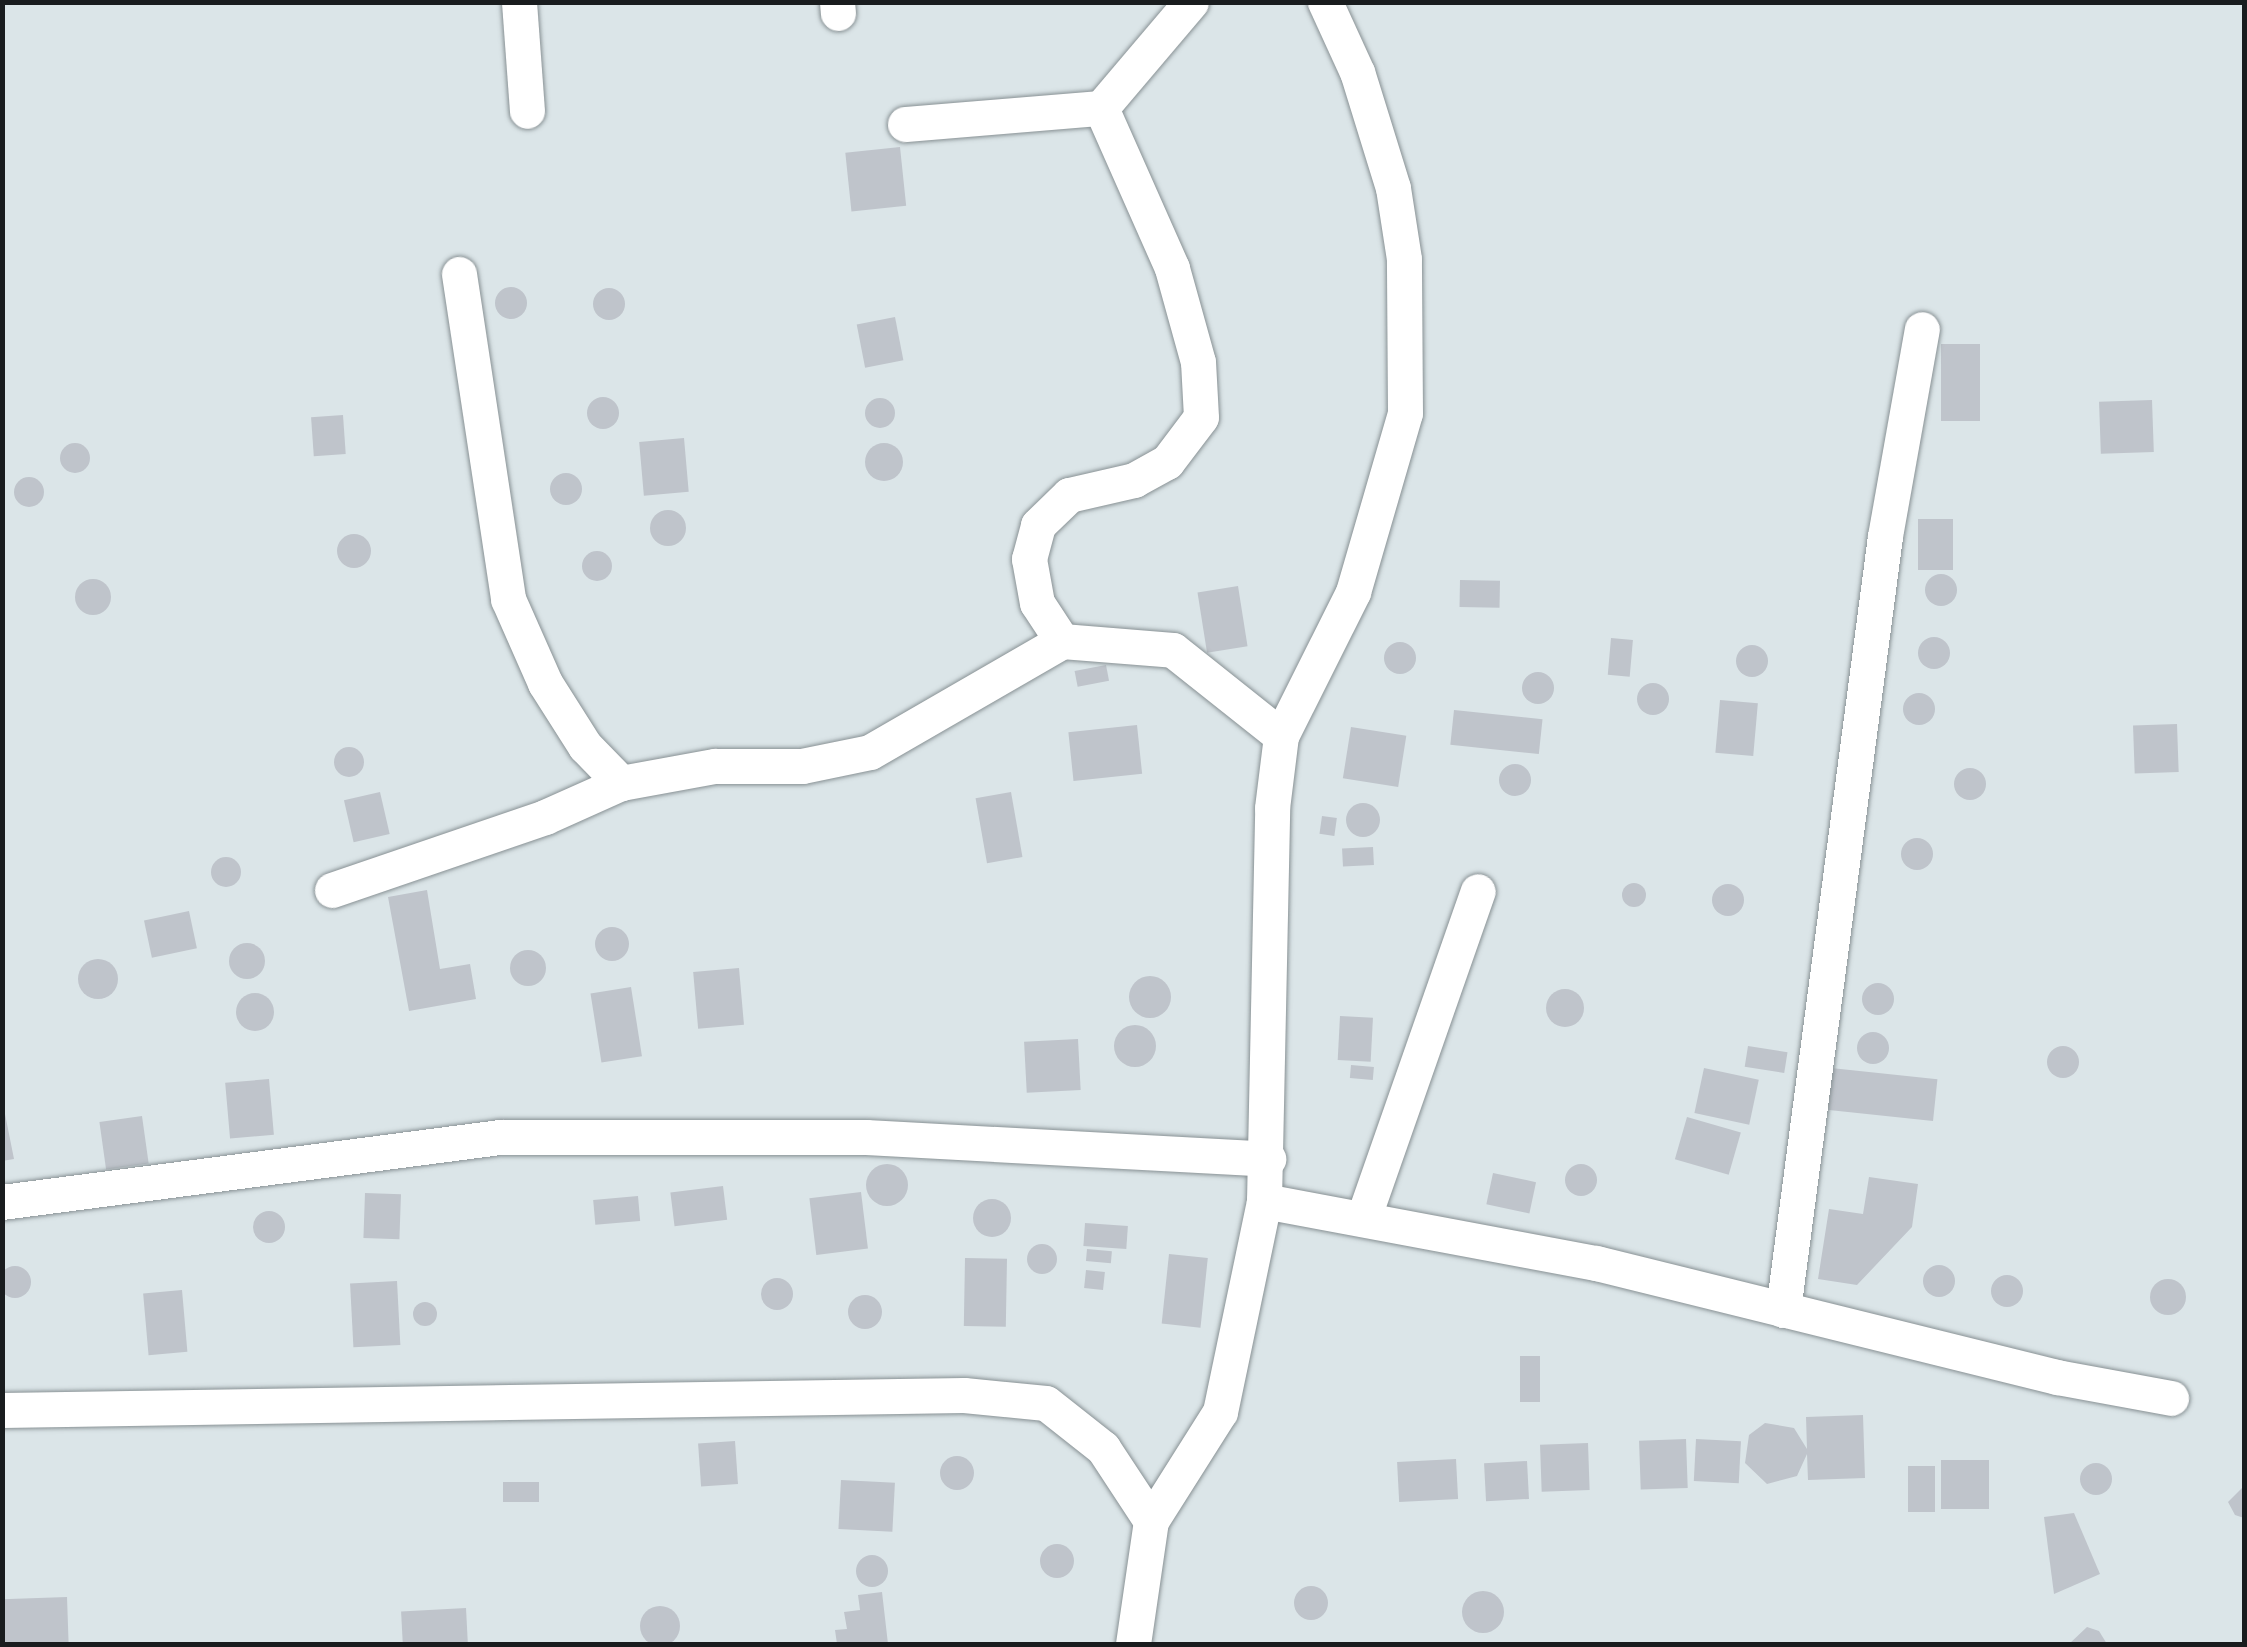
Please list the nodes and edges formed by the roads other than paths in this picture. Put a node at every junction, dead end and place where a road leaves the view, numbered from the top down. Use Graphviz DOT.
graph roads {
  1 [pos="519,2"];
  2 [pos="1191,2"];
  3 [pos="1324,2"];
  4 [pos="1101,108"];
  5 [pos="527,110"];
  6 [pos="905,124"];
  7 [pos="458,274"];
  8 [pos="1922,329"];
  9 [pos="1062,641"];
  10 [pos="1281,736"];
  11 [pos="620,783"];
  12 [pos="332,890"];
  13 [pos="1478,890"];
  14 [pos="1268,1159"];
  15 [pos="1264,1201"];
  16 [pos="2,1202"];
  17 [pos="1364,1216"];
  18 [pos="1783,1310"];
  19 [pos="2171,1398"];
  20 [pos="2,1410"];
  21 [pos="1151,1520"];
  22 [pos="1133,1644"];
  1 -- 5 [label="street"];
  2 -- 4 [label="street"];
  3 -- 10 [label="street"];
  4 -- 6 [label="street"];
  4 -- 9 [label="street"];
  7 -- 11 [label="street"];
  8 -- 18 [label="street"];
  9 -- 10 [label="street"];
  9 -- 11 [label="street"];
  10 -- 14 [label="street"];
  11 -- 12 [label="street"];
  13 -- 17 [label="street"];
  14 -- 15 [label="street"];
  14 -- 16 [label="street"];
  15 -- 17 [label="street"];
  15 -- 21 [label="street"];
  17 -- 18 [label="street"];
  18 -- 19 [label="street"];
  20 -- 21 [label="street"];
  21 -- 22 [label="street"];
}
